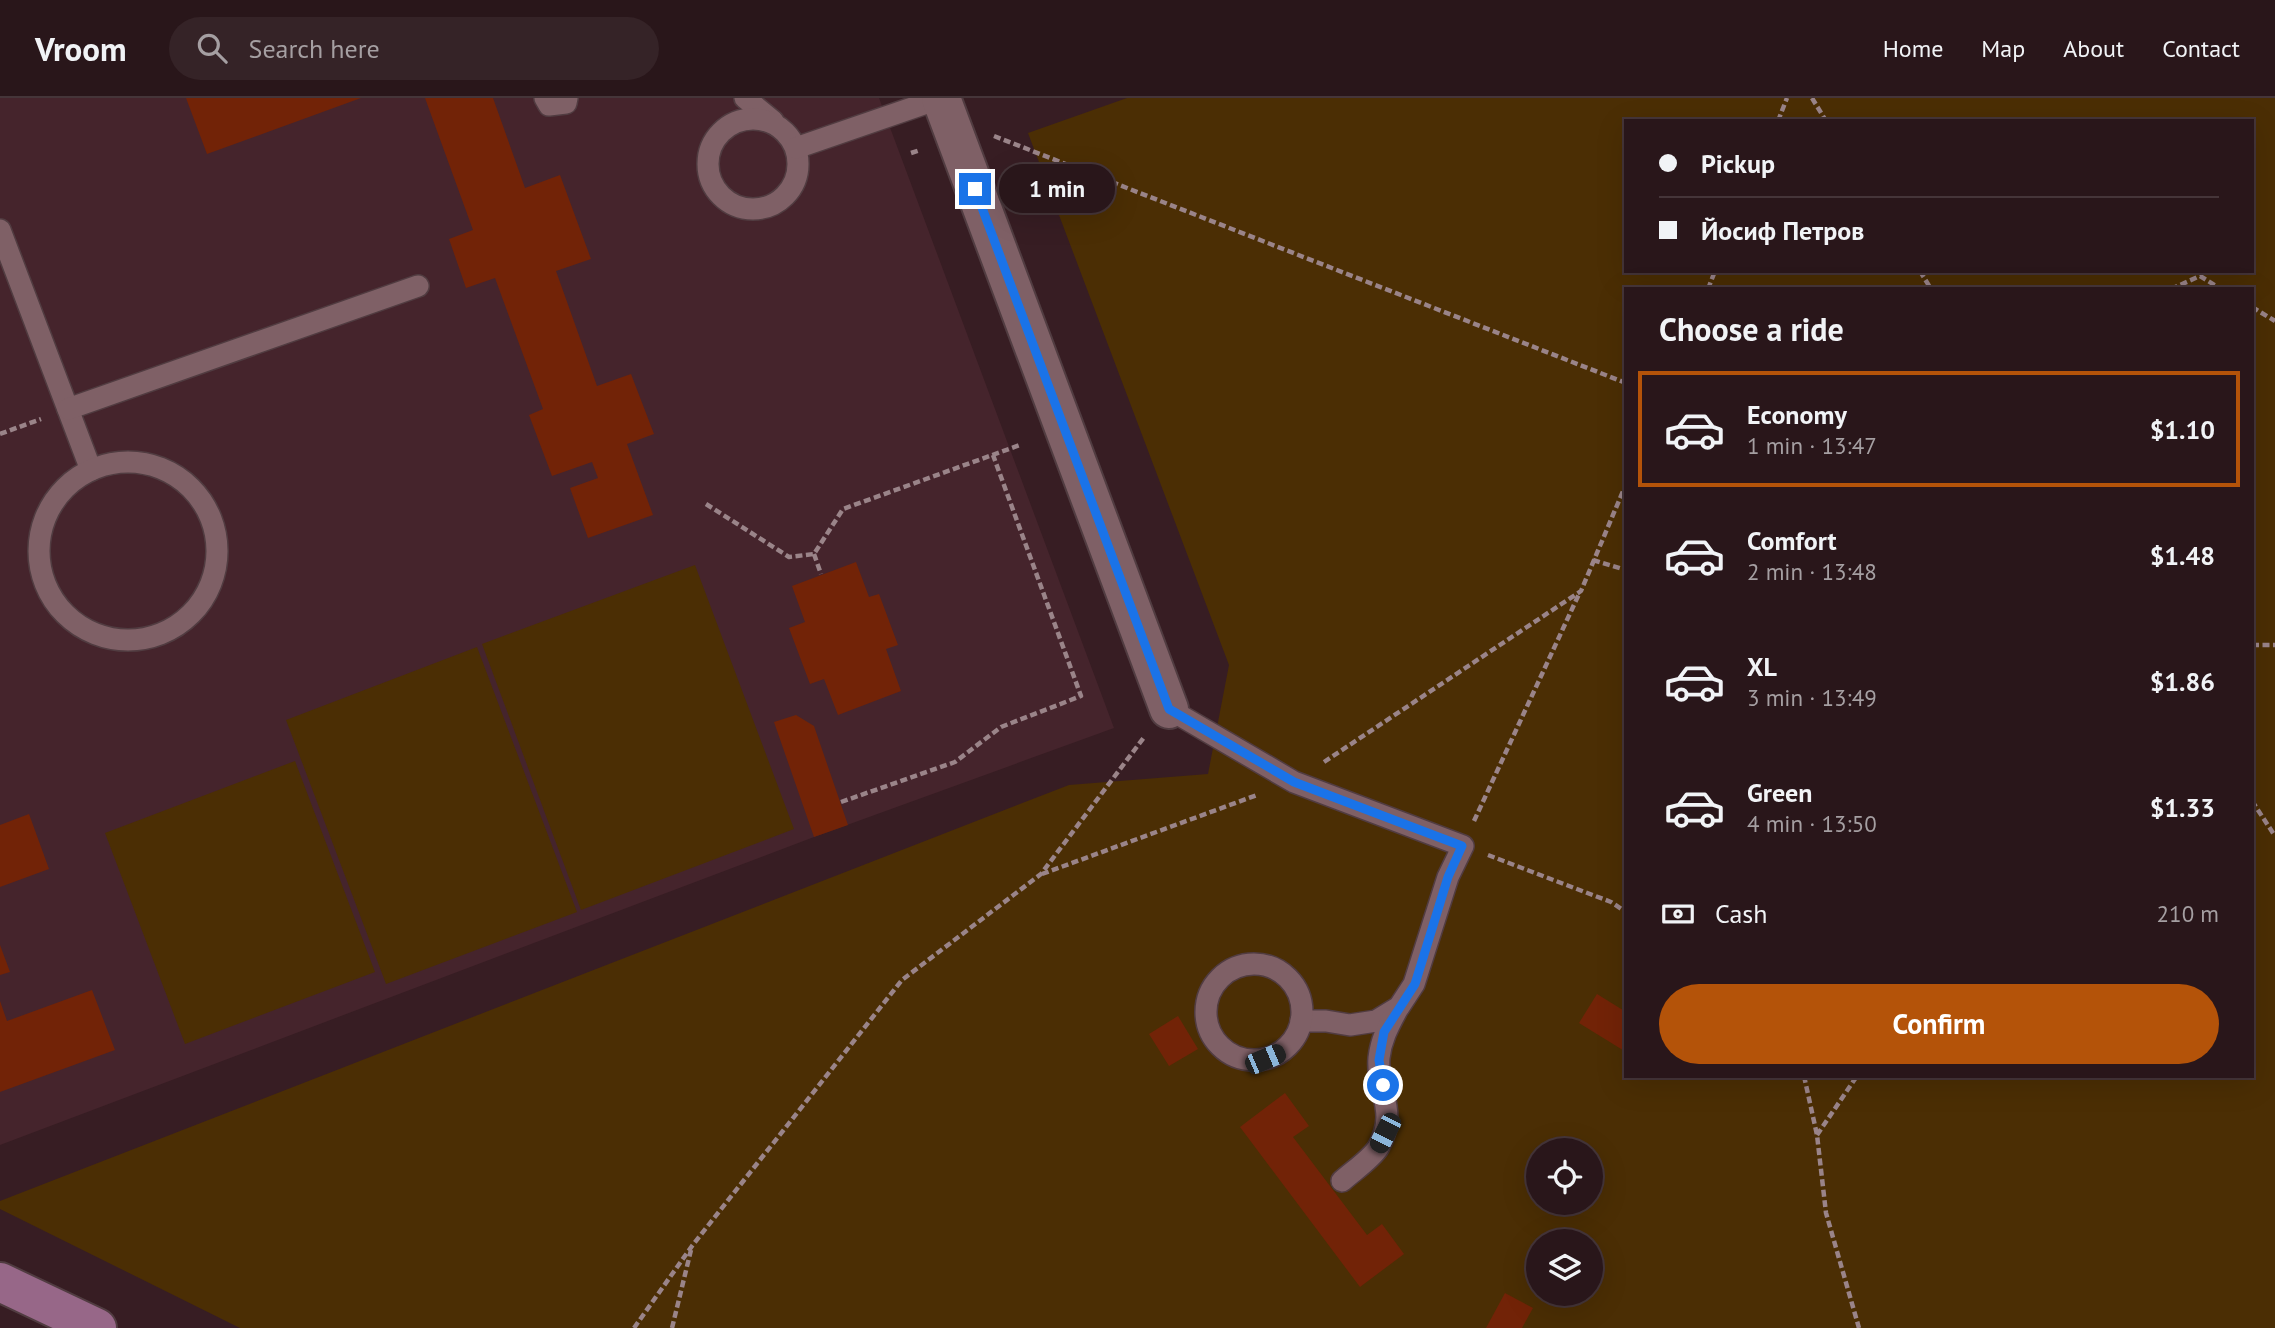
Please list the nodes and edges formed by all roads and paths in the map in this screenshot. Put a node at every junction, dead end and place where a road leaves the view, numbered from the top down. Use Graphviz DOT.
graph roads {
  1 [pos="545,98"];
  2 [pos="567,98"];
  3 [pos="745,98"];
  4 [pos="941,98"];
  5 [pos="1787,98"];
  6 [pos="1812,98"];
  7 [pos="1779,119"];
  8 [pos="1825,119"];
  9 [pos="776,124"];
  10 [pos="991,135"];
  11 [pos="796,148"];
  12 [pos="0,230"];
  13 [pos="418,286"];
  14 [pos="2175,287"];
  15 [pos="2218,287"];
  16 [pos="2254,308"];
  17 [pos="2275,321"];
  18 [pos="1624,382"];
  19 [pos="68,409"];
  20 [pos="0,434"];
  21 [pos="1020,445"];
  22 [pos="992,455"];
  23 [pos="91,470"];
  24 [pos="1624,489"];
  25 [pos="706,504"];
  26 [pos="814,554"];
  27 [pos="1593,560"];
  28 [pos="1624,569"];
  29 [pos="821,574"];
  30 [pos="1581,591"];
  31 [pos="2254,645"];
  32 [pos="2275,645"];
  33 [pos="1169,709"];
  34 [pos="1134,748"];
  35 [pos="1294,782"];
  36 [pos="841,802"];
  37 [pos="2254,804"];
  38 [pos="2275,836"];
  39 [pos="1462,846"];
  40 [pos="1041,874"];
  41 [pos="1624,911"];
  42 [pos="1399,1007"];
  43 [pos="1301,1021"];
  44 [pos="1804,1078"];
  45 [pos="1856,1078"];
  46 [pos="1817,1135"];
  47 [pos="1342,1181"];
  48 [pos="692,1246"];
  49 [pos="0,1282"];
  50 [pos="0,1300"];
  51 [pos="50,1328"];
  52 [pos="97,1328"];
  53 [pos="634,1328"];
  54 [pos="672,1328"];
  55 [pos="1859,1328"];
  1 -- 2 [label="lane"];
  3 -- 9 [label="lane"];
  4 -- 11 [label="lane"];
  4 -- 33 [label="street"];
  5 -- 7 [label="path"];
  6 -- 8 [label="path"];
  9 -- 11 [label="lane"];
  9 -- 11 [label="lane"];
  10 -- 18 [label="path"];
  12 -- 19 [label="lane"];
  13 -- 19 [label="lane"];
  14 -- 15 [label="path"];
  16 -- 17 [label="path"];
  19 -- 20 [label="path"];
  19 -- 23 [label="lane"];
  21 -- 22 [label="path"];
  22 -- 26 [label="path"];
  22 -- 36 [label="path"];
  23 -- 23 [label="lane"];
  24 -- 27 [label="path"];
  25 -- 26 [label="path"];
  26 -- 29 [label="path"];
  27 -- 28 [label="path"];
  27 -- 30 [label="path"];
  30 -- 35 [label="path"];
  30 -- 39 [label="path"];
  31 -- 32 [label="path"];
  33 -- 35 [label="lane"];
  34 -- 40 [label="path"];
  35 -- 39 [label="lane"];
  35 -- 40 [label="path"];
  37 -- 38 [label="path"];
  39 -- 41 [label="path"];
  39 -- 42 [label="lane"];
  40 -- 48 [label="path"];
  42 -- 43 [label="lane"];
  42 -- 47 [label="lane"];
  43 -- 43 [label="lane"];
  44 -- 46 [label="path"];
  45 -- 46 [label="path"];
  46 -- 55 [label="path"];
  48 -- 53 [label="path"];
  48 -- 54 [label="path"];
  49 -- 52 [label="main road"];
  50 -- 51 [label="main road"];
}
